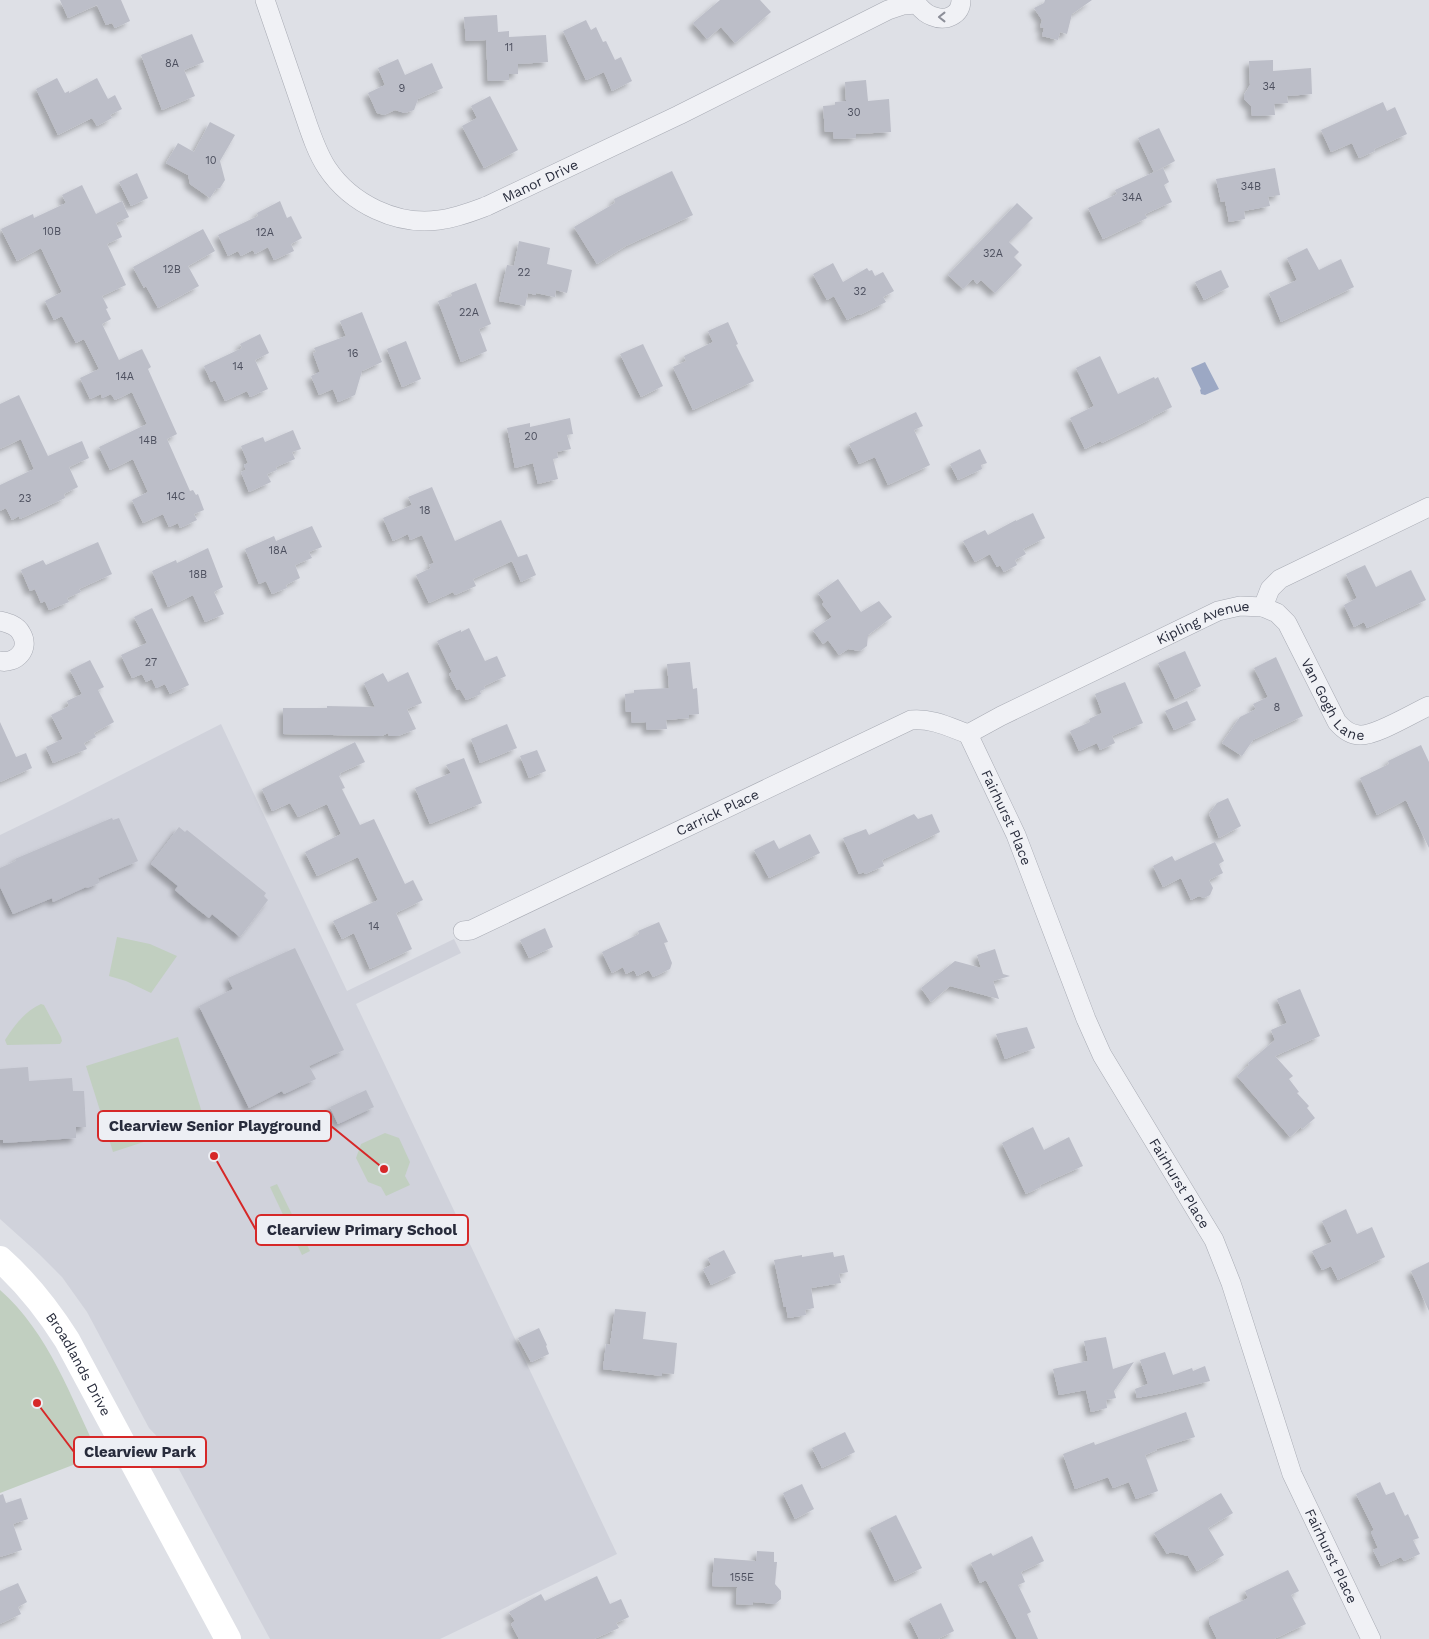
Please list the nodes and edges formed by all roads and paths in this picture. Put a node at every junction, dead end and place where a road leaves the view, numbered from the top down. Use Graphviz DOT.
graph roads {
  1 [pos="265,0"];
  2 [pos="961,0"];
  3 [pos="918,2"];
  4 [pos="1429,508"];
  5 [pos="1263,607"];
  6 [pos="0,621"];
  7 [pos="0,661"];
  8 [pos="1429,706"];
  9 [pos="968,734"];
  10 [pos="467,931"];
  11 [pos="0,1259"];
  12 [pos="228,1639"];
  13 [pos="1371,1639"];
  1 -- 3 [label="street, Manor Drive"];
  2 -- 3 [label="street, Manor Drive, one-way"];
  4 -- 5 [label="street, Kipling Avenue"];
  5 -- 8 [label="street, Van Gogh Lane"];
  5 -- 9 [label="street, Kipling Avenue"];
  6 -- 7 [label="street"];
  9 -- 10 [label="street, Carrick Place"];
  9 -- 13 [label="street, Fairhurst Place"];
  11 -- 12 [label="street, Broadlands Drive"];
}
